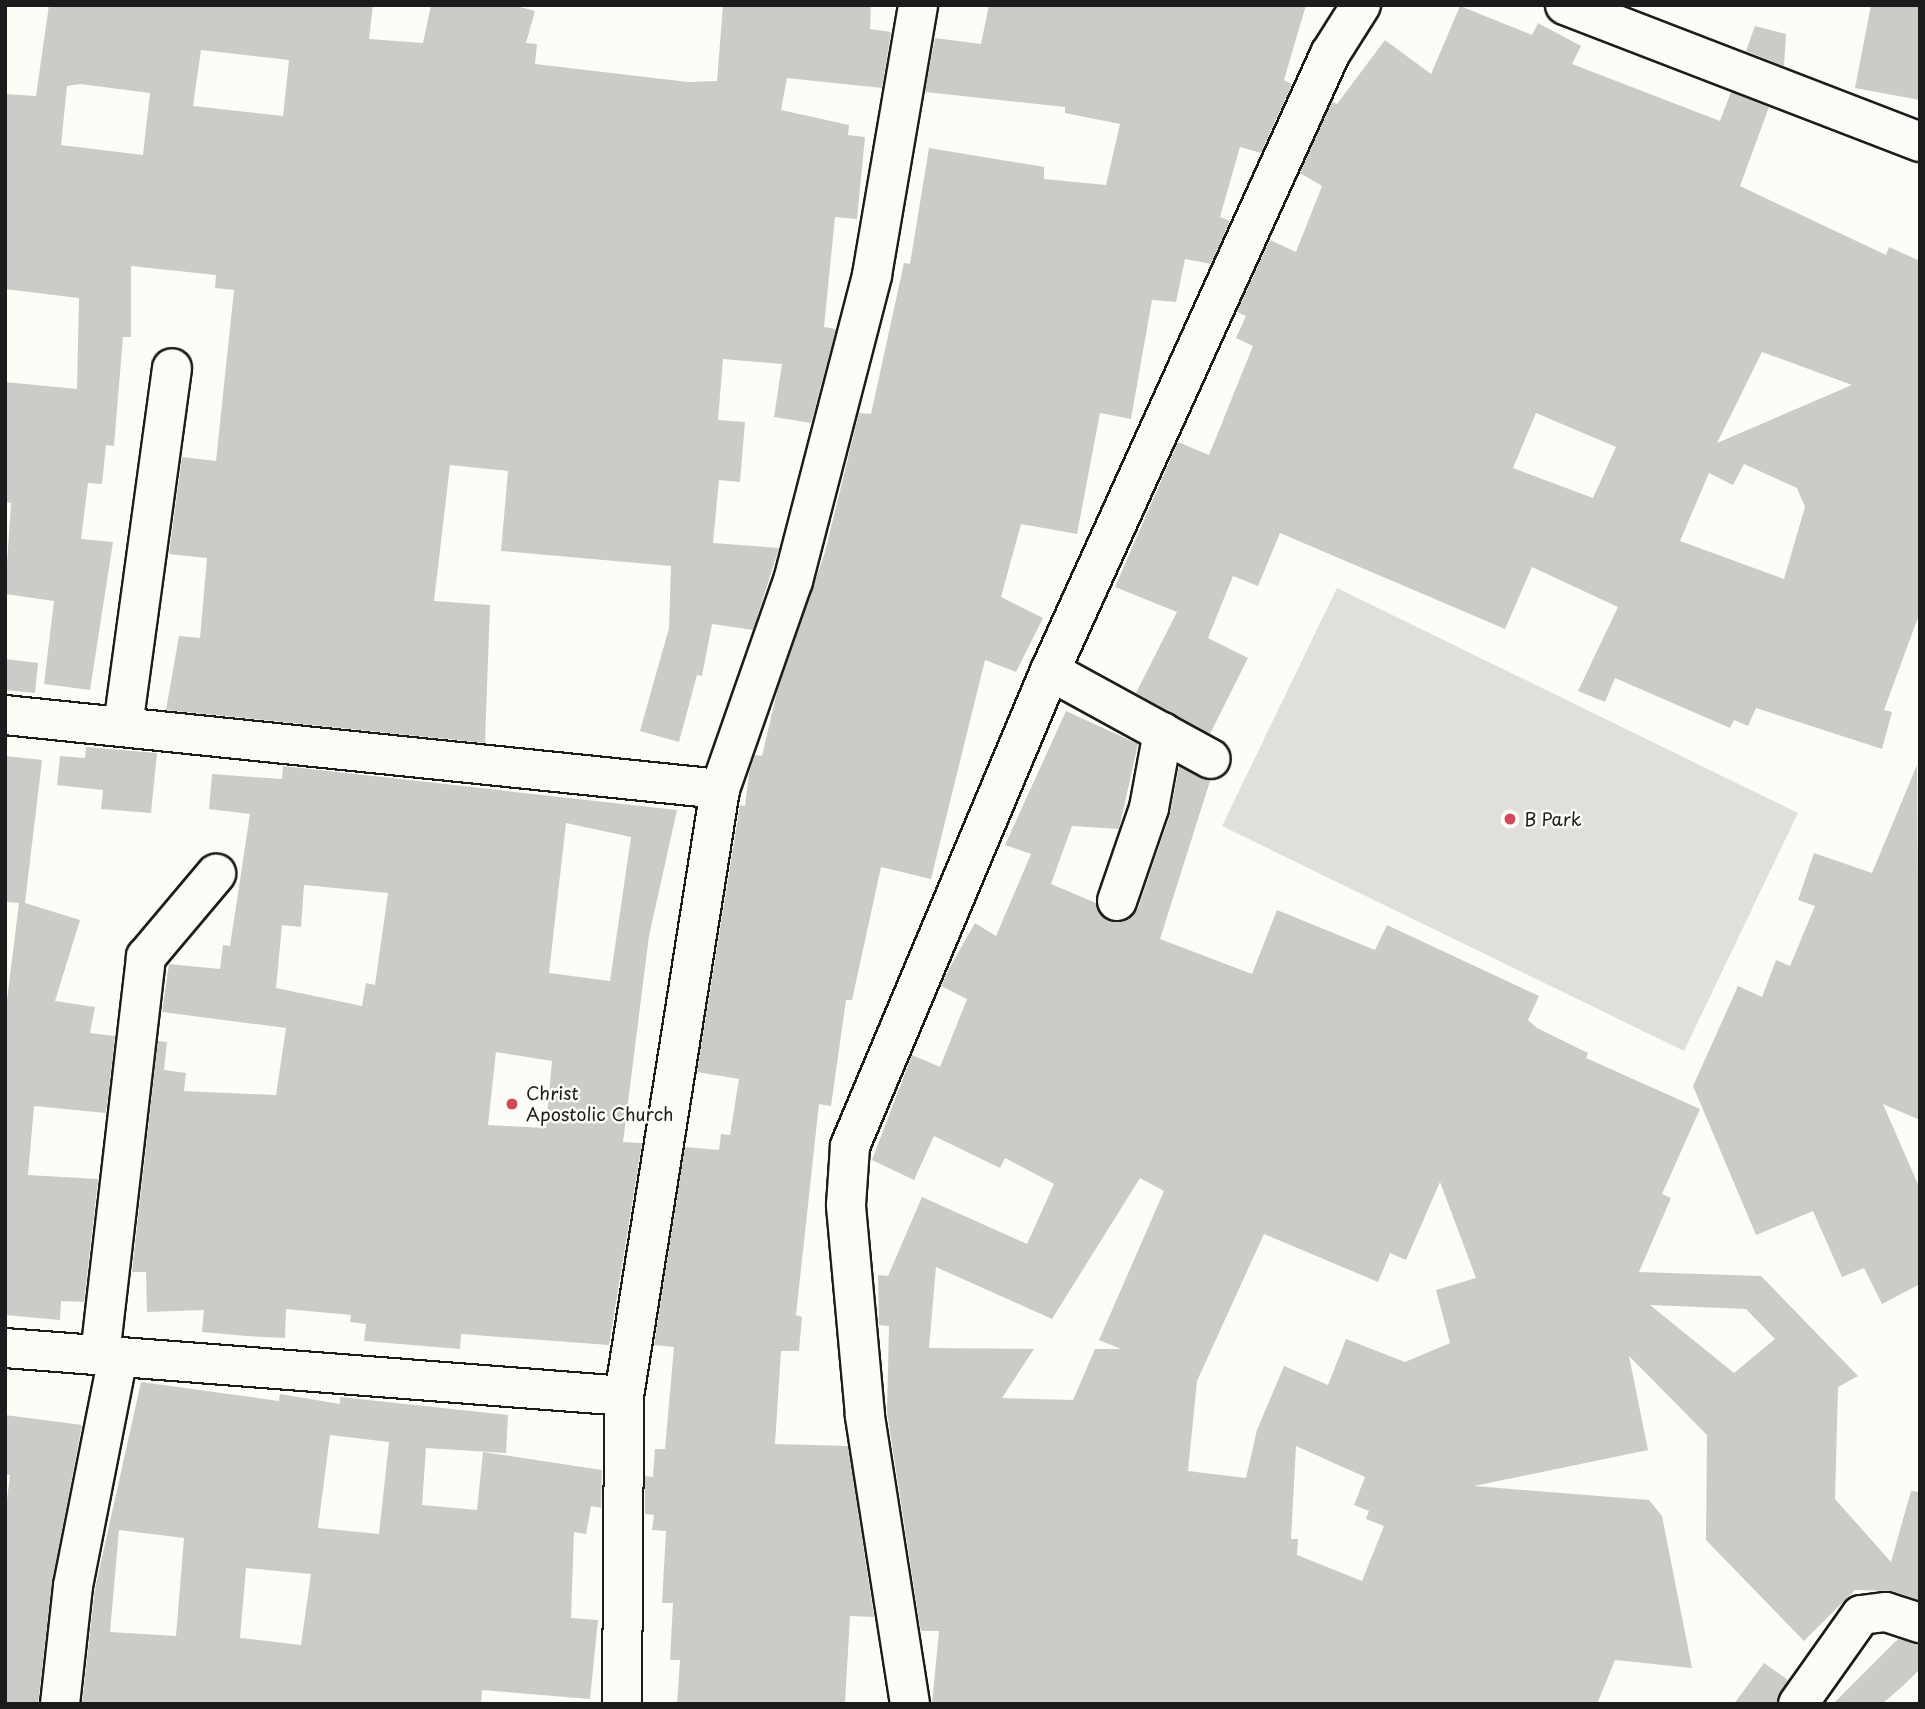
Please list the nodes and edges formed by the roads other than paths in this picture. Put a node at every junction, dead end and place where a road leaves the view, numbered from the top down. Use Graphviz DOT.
graph roads {
  1 [pos="918,5"];
  2 [pos="1361,5"];
  3 [pos="1589,8"];
  4 [pos="1920,142"];
  5 [pos="172,368"];
  6 [pos="1050,671"];
  7 [pos="5,715"];
  8 [pos="123,726"];
  9 [pos="1163,732"];
  10 [pos="1211,760"];
  11 [pos="720,789"];
  12 [pos="216,874"];
  13 [pos="1117,901"];
  14 [pos="5,1348"];
  15 [pos="109,1356"];
  16 [pos="624,1396"];
  17 [pos="1920,1623"];
  18 [pos="60,1704"];
  19 [pos="622,1704"];
  20 [pos="910,1704"];
  21 [pos="1798,1704"];
  1 -- 11 [label="street"];
  2 -- 6 [label="street"];
  3 -- 4 [label="street"];
  5 -- 8 [label="street"];
  6 -- 9 [label="street"];
  6 -- 20 [label="street"];
  7 -- 8 [label="street"];
  8 -- 11 [label="street"];
  9 -- 10 [label="street"];
  9 -- 13 [label="street"];
  11 -- 16 [label="street"];
  12 -- 15 [label="street"];
  14 -- 15 [label="street"];
  15 -- 16 [label="street"];
  15 -- 18 [label="street"];
  16 -- 19 [label="street"];
  17 -- 21 [label="street"];
}
